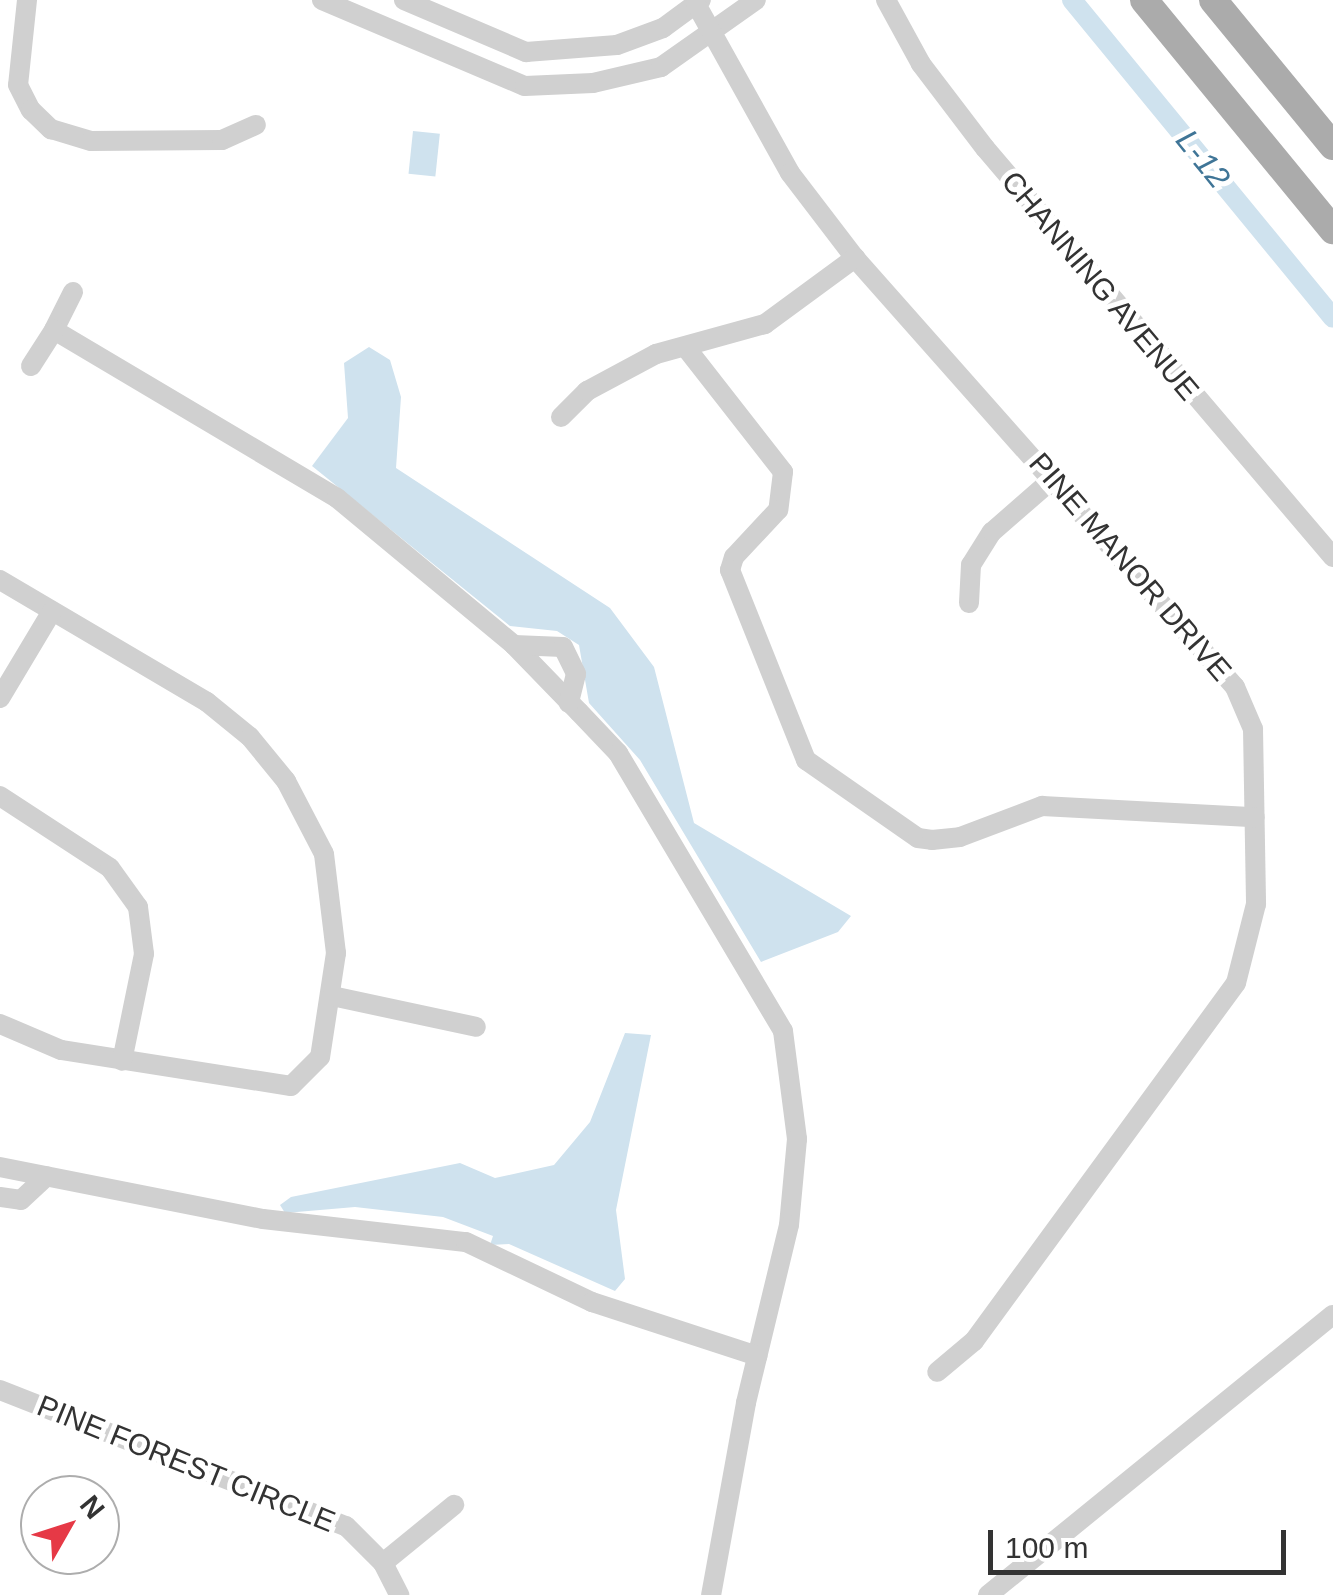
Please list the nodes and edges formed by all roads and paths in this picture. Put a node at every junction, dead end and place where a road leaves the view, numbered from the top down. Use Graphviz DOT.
graph roads {
  1 [pos="27,0"];
  2 [pos="322,0"];
  3 [pos="404,0"];
  4 [pos="756,0"];
  5 [pos="886,0"];
  6 [pos="1144,0"];
  7 [pos="1213,0"];
  8 [pos="699,2"];
  9 [pos="713,34"];
  10 [pos="256,125"];
  11 [pos="1333,146"];
  12 [pos="1333,230"];
  13 [pos="855,258"];
  14 [pos="73,292"];
  15 [pos="54,330"];
  16 [pos="688,349"];
  17 [pos="31,366"];
  18 [pos="561,417"];
  19 [pos="1054,478"];
  20 [pos="1333,556"];
  21 [pos="0,580"];
  22 [pos="969,603"];
  23 [pos="52,610"];
  24 [pos="514,645"];
  25 [pos="0,698"];
  26 [pos="569,702"];
  27 [pos="0,796"];
  28 [pos="1255,817"];
  29 [pos="332,996"];
  30 [pos="0,1024"];
  31 [pos="476,1027"];
  32 [pos="122,1061"];
  33 [pos="0,1167"];
  34 [pos="48,1176"];
  35 [pos="0,1197"];
  36 [pos="1333,1315"];
  37 [pos="757,1356"];
  38 [pos="937,1372"];
  39 [pos="0,1390"];
  40 [pos="454,1505"];
  41 [pos="383,1563"];
  42 [pos="399,1595"];
  43 [pos="711,1595"];
  44 [pos="988,1595"];
  1 -- 10 [label="street"];
  2 -- 9 [label="street"];
  3 -- 8 [label="street"];
  4 -- 9 [label="street"];
  5 -- 20 [label="street, CHANNING AVENUE"];
  6 -- 12 [label="main road"];
  7 -- 11 [label="main road"];
  8 -- 9 [label="street, PINE MANOR DRIVE"];
  9 -- 13 [label="street, PINE MANOR DRIVE"];
  13 -- 16 [label="street"];
  13 -- 19 [label="street, PINE MANOR DRIVE"];
  14 -- 15 [label="street"];
  15 -- 17 [label="street"];
  15 -- 24 [label="street"];
  16 -- 18 [label="street"];
  16 -- 28 [label="street"];
  19 -- 22 [label="street"];
  19 -- 28 [label="street, PINE MANOR DRIVE"];
  21 -- 23 [label="street"];
  23 -- 25 [label="street"];
  23 -- 29 [label="street"];
  24 -- 26 [label="street"];
  24 -- 26 [label="street"];
  26 -- 37 [label="street"];
  27 -- 32 [label="street"];
  28 -- 38 [label="street, PINE MANOR DRIVE"];
  29 -- 31 [label="street"];
  29 -- 32 [label="street"];
  30 -- 32 [label="street"];
  33 -- 34 [label="street"];
  34 -- 35 [label="street"];
  34 -- 37 [label="street"];
  36 -- 44 [label="street"];
  37 -- 43 [label="street"];
  39 -- 41 [label="street, PINE FOREST CIRCLE"];
  40 -- 41 [label="street"];
  41 -- 42 [label="street, PINE FOREST CIRCLE"];
}
